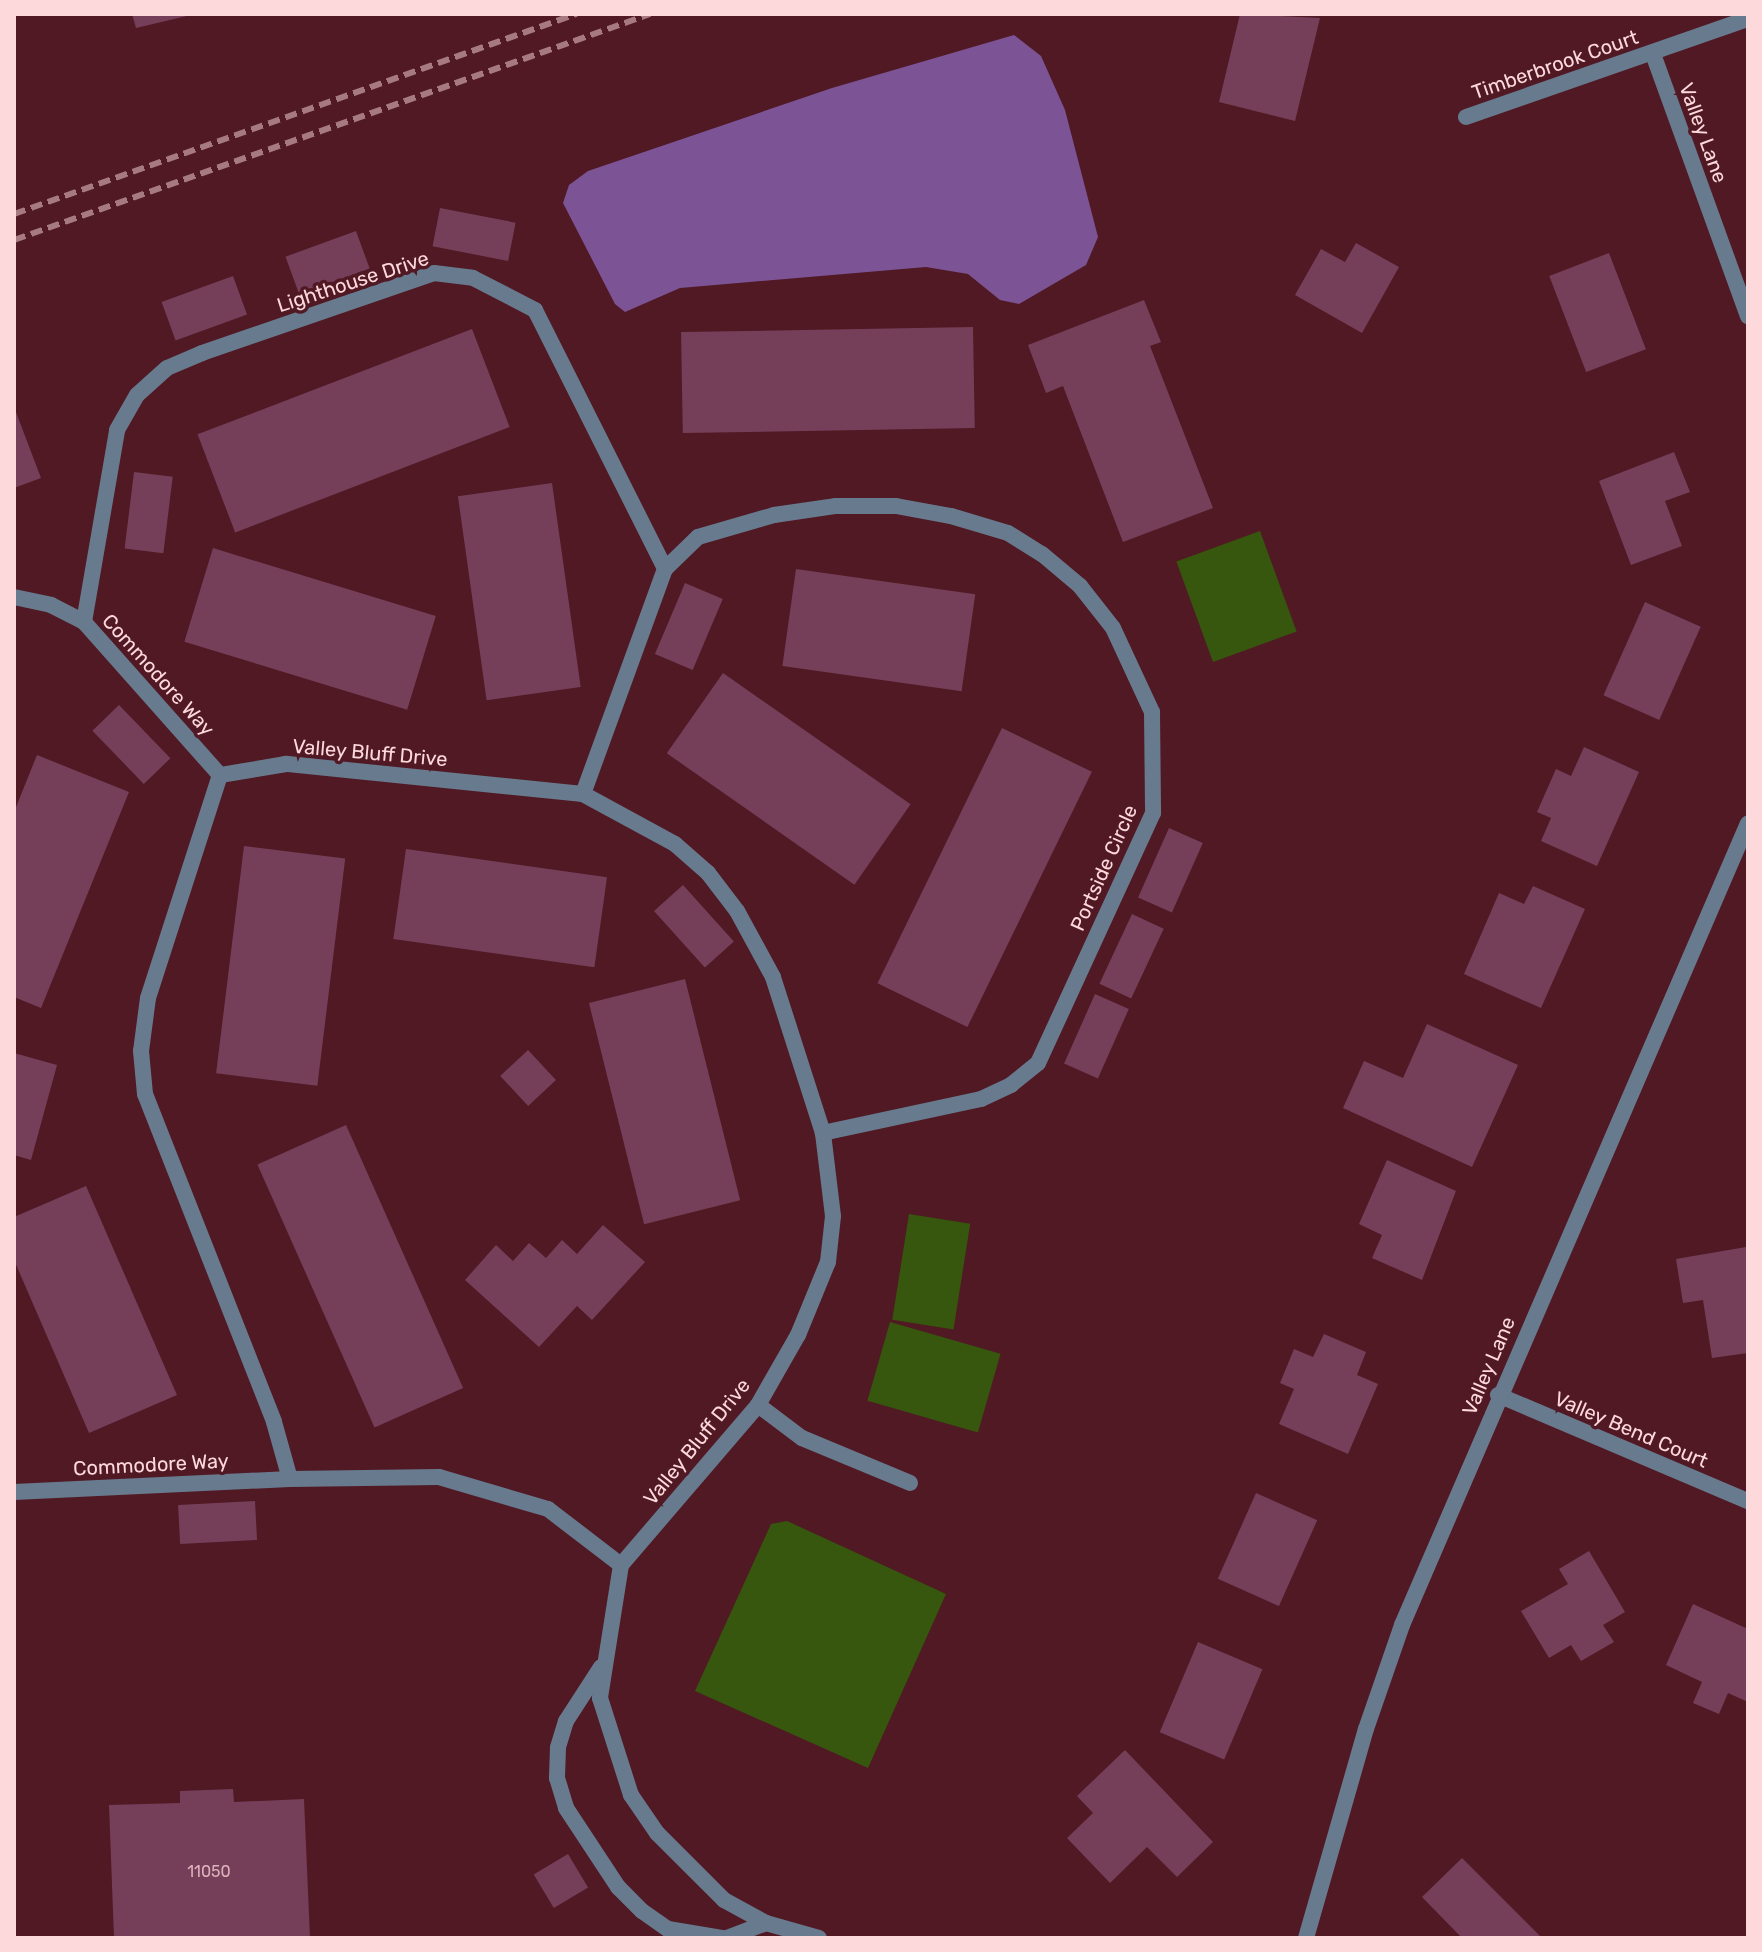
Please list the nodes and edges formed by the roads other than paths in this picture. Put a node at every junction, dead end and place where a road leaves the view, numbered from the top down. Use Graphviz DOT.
graph roads {
  1 [pos="1748,19"];
  2 [pos="1653,54"];
  3 [pos="1466,117"];
  4 [pos="1748,316"];
  5 [pos="665,569"];
  6 [pos="14,597"];
  7 [pos="84,622"];
  8 [pos="220,775"];
  9 [pos="583,794"];
  10 [pos="1748,825"];
  11 [pos="823,1133"];
  12 [pos="1498,1395"];
  13 [pos="758,1405"];
  14 [pos="290,1479"];
  15 [pos="910,1483"];
  16 [pos="14,1492"];
  17 [pos="1748,1501"];
  18 [pos="621,1565"];
  19 [pos="602,1665"];
  20 [pos="766,1923"];
  21 [pos="725,1938"];
  22 [pos="819,1938"];
  23 [pos="1306,1938"];
  1 -- 2 [label="street, Timberbrook Court"];
  2 -- 3 [label="street, Timberbrook Court"];
  2 -- 4 [label="street, Valley Lane"];
  5 -- 7 [label="street, Lighthouse Drive"];
  5 -- 9 [label="street, Portside Circle"];
  5 -- 11 [label="street, Portside Circle"];
  6 -- 7 [label="street, Commodore Way"];
  7 -- 8 [label="street, Commodore Way"];
  8 -- 9 [label="street, Valley Bluff Drive"];
  8 -- 14 [label="street"];
  9 -- 11 [label="street, Valley Bluff Drive"];
  10 -- 12 [label="street, Valley Lane"];
  11 -- 13 [label="street, Valley Bluff Drive"];
  12 -- 17 [label="street, Valley Bend Court"];
  12 -- 23 [label="street, Valley Lane"];
  13 -- 15 [label="street"];
  13 -- 18 [label="street, Valley Bluff Drive"];
  14 -- 16 [label="street, Commodore Way"];
  14 -- 18 [label="street"];
  18 -- 19 [label="street, Valley Bluff Drive"];
  19 -- 20 [label="street, Valley Bluff Drive"];
  19 -- 21 [label="street, Valley Bluff Drive"];
  20 -- 21 [label="street, Valley Bluff Drive"];
  20 -- 22 [label="street, Valley Bluff Drive"];
}
